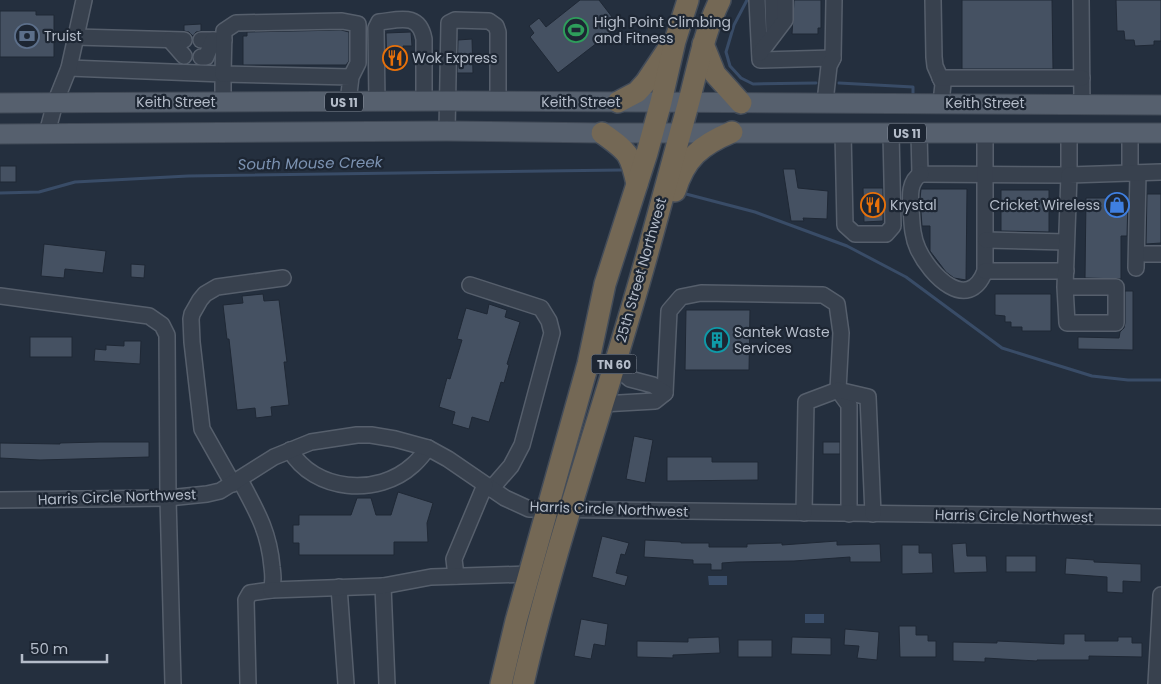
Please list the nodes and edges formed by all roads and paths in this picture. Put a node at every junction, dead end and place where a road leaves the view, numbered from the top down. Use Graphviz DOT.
graph roads {
  1 [pos="84,0"];
  2 [pos="688,0"];
  3 [pos="720,0"];
  4 [pos="758,0"];
  5 [pos="773,0"];
  6 [pos="786,0"];
  7 [pos="834,0"];
  8 [pos="933,0"];
  9 [pos="1081,0"];
  10 [pos="774,34"];
  11 [pos="76,37"];
  12 [pos="213,40"];
  13 [pos="675,41"];
  14 [pos="703,44"];
  15 [pos="760,53"];
  16 [pos="184,56"];
  17 [pos="201,57"];
  18 [pos="833,58"];
  19 [pos="68,68"];
  20 [pos="223,74"];
  21 [pos="351,77"];
  22 [pos="940,78"];
  23 [pos="1082,78"];
  24 [pos="424,101"];
  25 [pos="447,101"];
  26 [pos="498,101"];
  27 [pos="55,102"];
  28 [pos="223,102"];
  29 [pos="348,102"];
  30 [pos="377,102"];
  31 [pos="618,102"];
  32 [pos="661,102"];
  33 [pos="688,102"];
  34 [pos="825,102"];
  35 [pos="0,103"];
  36 [pos="741,103"];
  37 [pos="942,103"];
  38 [pos="1082,104"];
  39 [pos="1161,105"];
  40 [pos="447,131"];
  41 [pos="286,132"];
  42 [pos="653,132"];
  43 [pos="680,132"];
  44 [pos="732,132"];
  45 [pos="843,132"];
  46 [pos="891,132"];
  47 [pos="47,133"];
  48 [pos="602,133"];
  49 [pos="919,133"];
  50 [pos="985,133"];
  51 [pos="1069,133"];
  52 [pos="1130,133"];
  53 [pos="1161,133"];
  54 [pos="0,134"];
  55 [pos="1161,172"];
  56 [pos="1134,173"];
  57 [pos="921,174"];
  58 [pos="986,174"];
  59 [pos="1069,175"];
  60 [pos="637,184"];
  61 [pos="986,240"];
  62 [pos="1066,242"];
  63 [pos="650,246"];
  64 [pos="1146,254"];
  65 [pos="1161,254"];
  66 [pos="1136,268"];
  67 [pos="986,271"];
  68 [pos="283,278"];
  69 [pos="470,285"];
  70 [pos="0,296"];
  71 [pos="192,342"];
  72 [pos="167,344"];
  73 [pos="614,365"];
  74 [pos="838,390"];
  75 [pos="665,393"];
  76 [pos="602,404"];
  77 [pos="428,448"];
  78 [pos="290,450"];
  79 [pos="236,482"];
  80 [pos="488,487"];
  81 [pos="168,498"];
  82 [pos="0,500"];
  83 [pos="548,510"];
  84 [pos="570,510"];
  85 [pos="804,513"];
  86 [pos="849,514"];
  87 [pos="873,514"];
  88 [pos="1161,517"];
  89 [pos="530,574"];
  90 [pos="456,576"];
  91 [pos="383,586"];
  92 [pos="339,587"];
  93 [pos="271,590"];
  94 [pos="1161,595"];
  95 [pos="173,684"];
  96 [pos="248,684"];
  97 [pos="346,684"];
  98 [pos="388,684"];
  99 [pos="501,684"];
  100 [pos="523,684"];
  101 [pos="1156,684"];
  1 -- 11 [label="street"];
  2 -- 13 [label="highway, 25th Street Northwest / TN 60"];
  3 -- 14 [label="highway, 25th Street Northwest / TN 60"];
  4 -- 15 [label="street"];
  5 -- 10 [label="street"];
  6 -- 10 [label="street"];
  7 -- 18 [label="street"];
  8 -- 22 [label="street"];
  9 -- 23 [label="street"];
  10 -- 15 [label="street"];
  11 -- 16 [label="street"];
  11 -- 19 [label="street"];
  12 -- 17 [label="street"];
  12 -- 20 [label="street"];
  12 -- 21 [label="street"];
  13 -- 31 [label="highway"];
  13 -- 32 [label="highway, 25th Street Northwest / TN 60"];
  14 -- 33 [label="highway, 25th Street Northwest / TN 60"];
  14 -- 36 [label="highway"];
  15 -- 18 [label="street"];
  18 -- 34 [label="street"];
  19 -- 20 [label="street"];
  19 -- 27 [label="street"];
  20 -- 21 [label="street"];
  20 -- 28 [label="street"];
  21 -- 29 [label="street"];
  22 -- 23 [label="street"];
  22 -- 37 [label="street"];
  23 -- 38 [label="street"];
  24 -- 25 [label="main road, Keith Street / US 11"];
  24 -- 30 [label="main road, Keith Street / US 11"];
  24 -- 30 [label="street"];
  25 -- 26 [label="main road, Keith Street / US 11"];
  25 -- 26 [label="street"];
  25 -- 40 [label="street"];
  26 -- 31 [label="main road, Keith Street / US 11"];
  27 -- 28 [label="main road, Keith Street / US 11"];
  27 -- 35 [label="main road, Keith Street / US 11"];
  27 -- 47 [label="street"];
  28 -- 29 [label="main road, Keith Street / US 11"];
  28 -- 41 [label="main road"];
  29 -- 30 [label="main road, Keith Street / US 11"];
  31 -- 32 [label="main road, Keith Street / US 11"];
  32 -- 33 [label="main road, Keith Street / US 11"];
  32 -- 42 [label="highway, 25th Street Northwest / TN 60"];
  33 -- 36 [label="main road, Keith Street / US 11"];
  33 -- 43 [label="highway, 25th Street Northwest / TN 60"];
  34 -- 36 [label="main road, Keith Street / US 11"];
  34 -- 37 [label="main road, Keith Street / US 11"];
  37 -- 38 [label="main road, Keith Street / US 11"];
  38 -- 39 [label="main road, Keith Street / US 11"];
  40 -- 41 [label="main road, US 11"];
  40 -- 48 [label="main road, US 11"];
  41 -- 47 [label="main road, US 11"];
  42 -- 43 [label="main road, US 11"];
  42 -- 48 [label="main road, US 11"];
  42 -- 60 [label="highway, 25th Street Northwest / TN 60"];
  43 -- 44 [label="main road, US 11"];
  43 -- 63 [label="highway, 25th Street Northwest / TN 60"];
  44 -- 45 [label="main road, US 11"];
  44 -- 63 [label="highway"];
  45 -- 46 [label="main road, US 11"];
  45 -- 46 [label="street"];
  46 -- 49 [label="main road, US 11"];
  47 -- 54 [label="main road, US 11"];
  48 -- 60 [label="highway"];
  49 -- 50 [label="main road, US 11"];
  49 -- 57 [label="street"];
  50 -- 51 [label="main road, US 11"];
  50 -- 58 [label="street"];
  51 -- 52 [label="main road, US 11"];
  51 -- 59 [label="street"];
  52 -- 53 [label="main road, US 11"];
  52 -- 56 [label="street"];
  55 -- 56 [label="street"];
  56 -- 59 [label="street"];
  56 -- 66 [label="street"];
  57 -- 58 [label="street"];
  57 -- 67 [label="street"];
  58 -- 59 [label="street"];
  58 -- 61 [label="street"];
  59 -- 62 [label="street"];
  60 -- 83 [label="highway, 25th Street Northwest / TN 60"];
  61 -- 62 [label="street"];
  61 -- 67 [label="street"];
  62 -- 67 [label="street"];
  63 -- 73 [label="highway, 25th Street Northwest / TN 60"];
  64 -- 65 [label="street"];
  68 -- 71 [label="street"];
  69 -- 80 [label="street"];
  70 -- 72 [label="street"];
  71 -- 72 [label="street"];
  71 -- 79 [label="street"];
  72 -- 81 [label="street"];
  73 -- 75 [label="street"];
  73 -- 76 [label="highway, 25th Street Northwest / TN 60"];
  74 -- 75 [label="street"];
  74 -- 85 [label="street"];
  74 -- 86 [label="street"];
  74 -- 87 [label="street"];
  75 -- 76 [label="street"];
  76 -- 84 [label="highway, 25th Street Northwest / TN 60"];
  77 -- 78 [label="street, Harris Circle Northwest"];
  77 -- 78 [label="street"];
  77 -- 80 [label="street, Harris Circle Northwest"];
  78 -- 79 [label="street, Harris Circle Northwest"];
  79 -- 81 [label="street, Harris Circle Northwest"];
  79 -- 93 [label="street"];
  80 -- 83 [label="street, Harris Circle Northwest"];
  80 -- 90 [label="street"];
  81 -- 82 [label="street, Harris Circle Northwest"];
  81 -- 95 [label="street"];
  83 -- 84 [label="street, Harris Circle Northwest"];
  83 -- 89 [label="highway, 25th Street Northwest / TN 60"];
  84 -- 85 [label="street, Harris Circle Northwest"];
  84 -- 100 [label="highway, 25th Street Northwest / TN 60"];
  85 -- 86 [label="street, Harris Circle Northwest"];
  86 -- 87 [label="street, Harris Circle Northwest"];
  87 -- 88 [label="street, Harris Circle Northwest"];
  89 -- 90 [label="street"];
  89 -- 99 [label="highway, 25th Street Northwest / TN 60"];
  90 -- 91 [label="street"];
  91 -- 92 [label="street"];
  91 -- 98 [label="street"];
  92 -- 93 [label="street"];
  92 -- 97 [label="street"];
  93 -- 96 [label="street"];
  94 -- 101 [label="street"];
}
